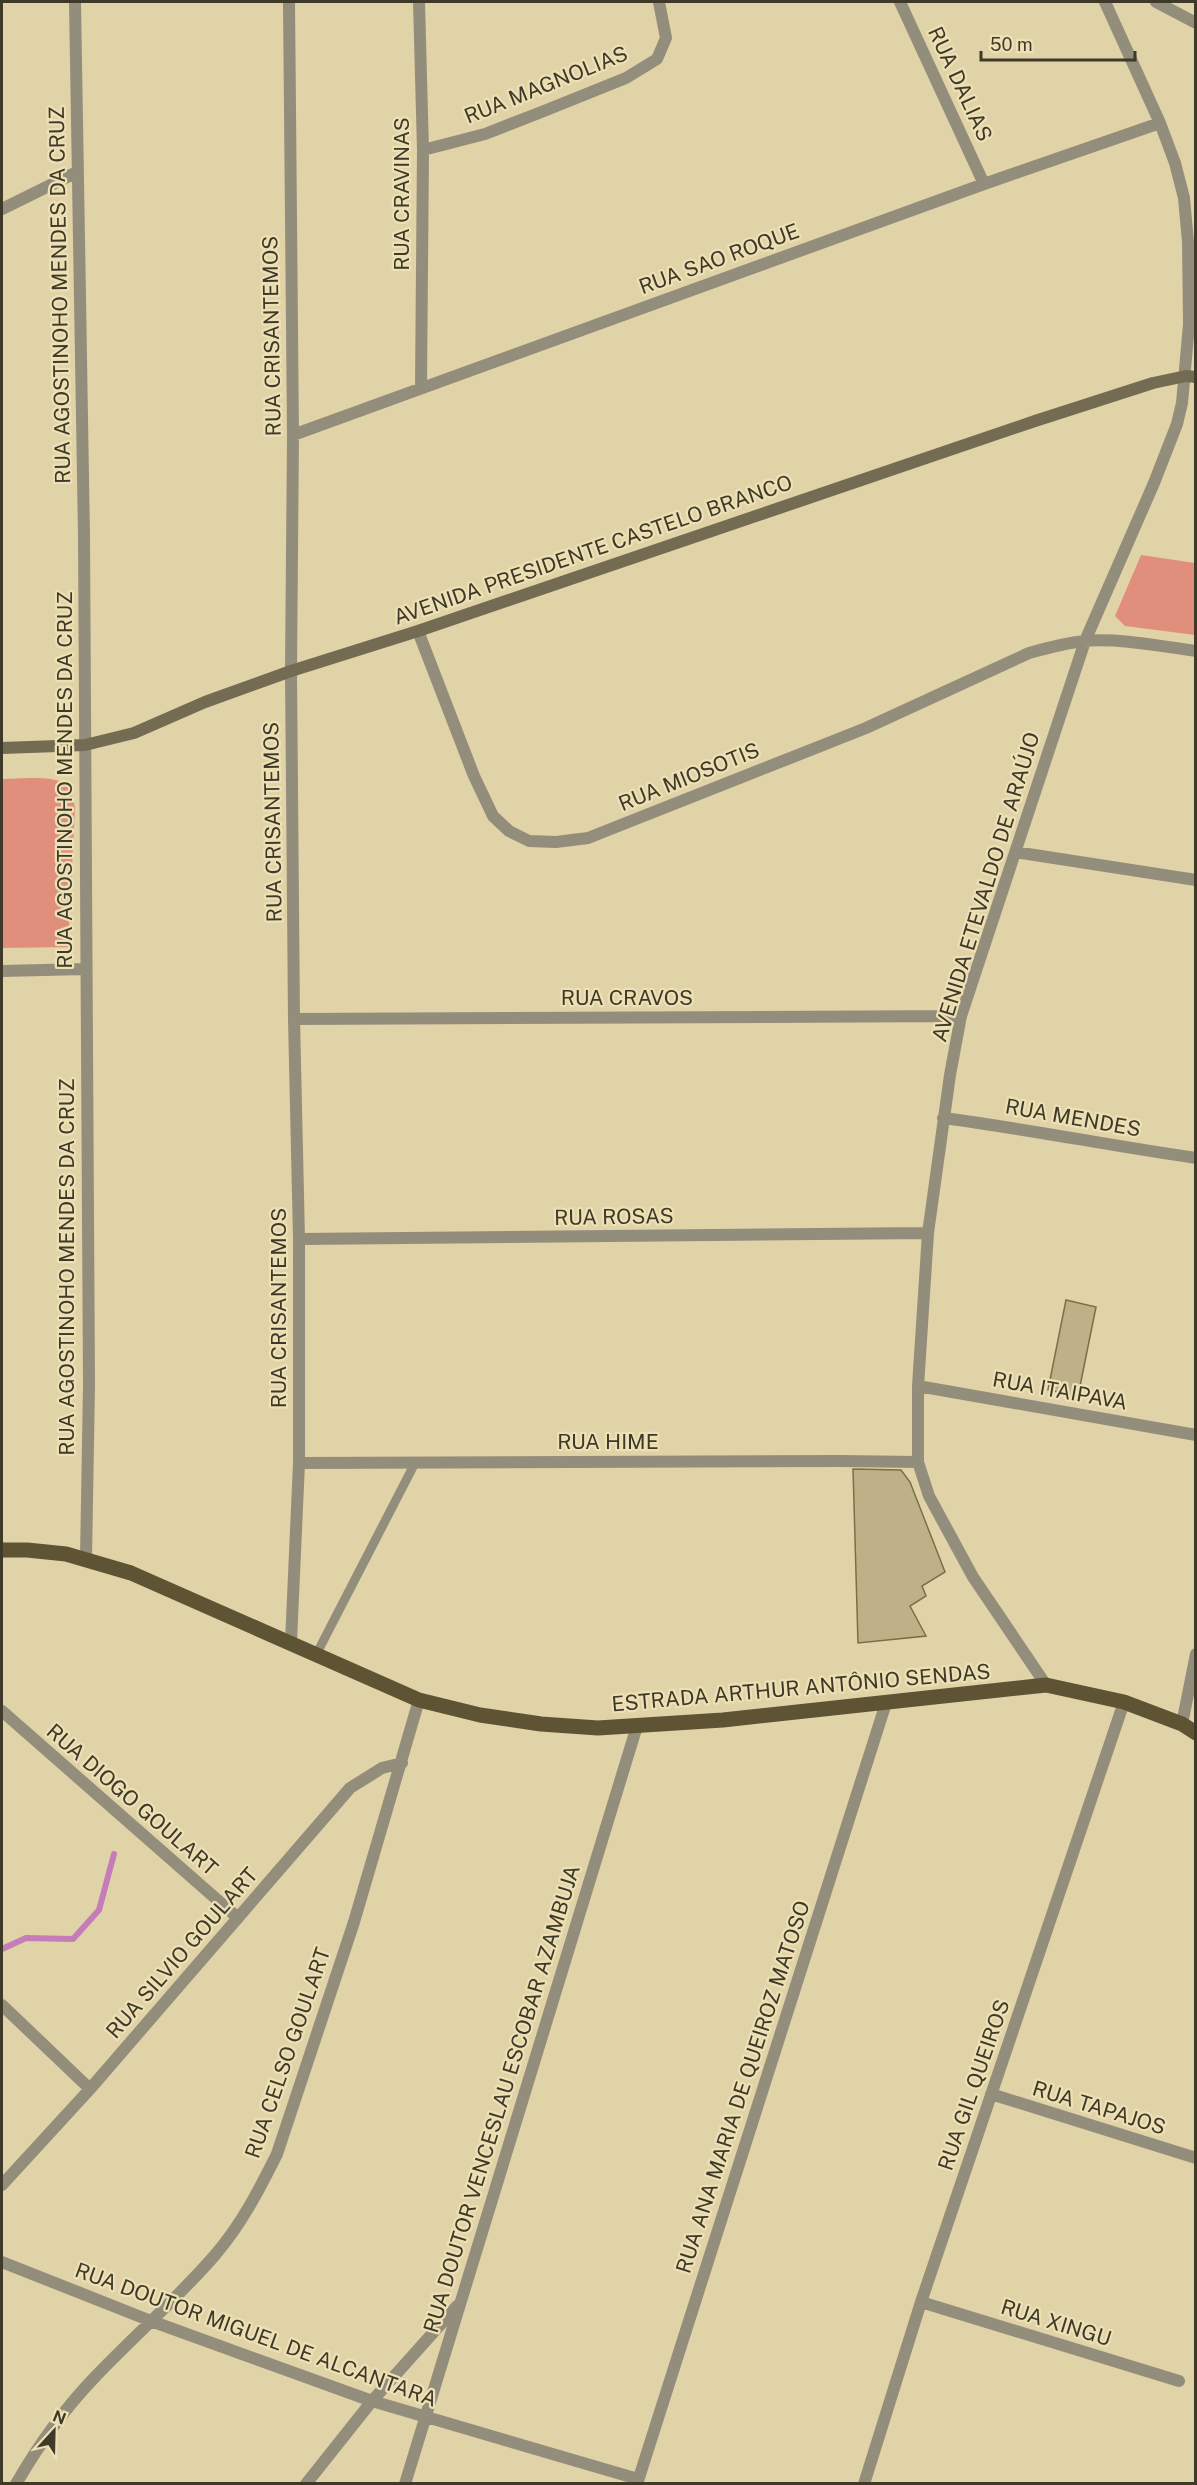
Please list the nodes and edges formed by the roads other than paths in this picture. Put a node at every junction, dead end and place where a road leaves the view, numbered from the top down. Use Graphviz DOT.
graph roads {
  1 [pos="75,2"];
  2 [pos="288,2"];
  3 [pos="419,2"];
  4 [pos="659,2"];
  5 [pos="900,2"];
  6 [pos="1105,2"];
  7 [pos="1156,2"];
  8 [pos="1196,23"];
  9 [pos="1160,123"];
  10 [pos="423,150"];
  11 [pos="77,172"];
  12 [pos="984,184"];
  13 [pos="2,209"];
  14 [pos="1191,377"];
  15 [pos="421,387"];
  16 [pos="293,435"];
  17 [pos="418,631"];
  18 [pos="1085,641"];
  19 [pos="1196,651"];
  20 [pos="291,671"];
  21 [pos="84,745"];
  22 [pos="2,748"];
  23 [pos="1015,852"];
  24 [pos="1196,880"];
  25 [pos="85,969"];
  26 [pos="2,971"];
  27 [pos="961,1016"];
  28 [pos="294,1019"];
  29 [pos="943,1118"];
  30 [pos="1196,1158"];
  31 [pos="928,1233"];
  32 [pos="299,1239"];
  33 [pos="918,1386"];
  34 [pos="1196,1435"];
  35 [pos="918,1462"];
  36 [pos="299,1463"];
  37 [pos="415,1463"];
  38 [pos="2,1550"];
  39 [pos="86,1559"];
  40 [pos="291,1642"];
  41 [pos="317,1653"];
  42 [pos="1196,1654"];
  43 [pos="1046,1685"];
  44 [pos="419,1700"];
  45 [pos="1124,1701"];
  46 [pos="886,1703"];
  47 [pos="2,1711"];
  48 [pos="637,1726"];
  49 [pos="1189,1729"];
  50 [pos="402,1763"];
  51 [pos="238,1918"];
  52 [pos="2,2005"];
  53 [pos="90,2089"];
  54 [pos="991,2094"];
  55 [pos="1196,2158"];
  56 [pos="2,2185"];
  57 [pos="2,2262"];
  58 [pos="921,2301"];
  59 [pos="459,2304"];
  60 [pos="151,2321"];
  61 [pos="1179,2381"];
  62 [pos="372,2401"];
  63 [pos="426,2417"];
  64 [pos="637,2481"];
  65 [pos="16,2484"];
  66 [pos="306,2484"];
  67 [pos="405,2484"];
  68 [pos="864,2484"];
  1 -- 11 [label="street, RUA AGOSTINOHO MENDES DA CRUZ"];
  2 -- 16 [label="street, RUA CRISANTEMOS"];
  3 -- 10 [label="street, RUA CRAVINAS"];
  4 -- 10 [label="street, RUA MAGNOLIAS"];
  5 -- 12 [label="street, RUA DALIAS"];
  6 -- 9 [label="street, AVENIDA ETEVALDO DE ARAÚJO"];
  7 -- 8 [label="street"];
  9 -- 12 [label="street, RUA SAO ROQUE"];
  9 -- 14 [label="street, AVENIDA ETEVALDO DE ARAÚJO"];
  10 -- 15 [label="street, RUA CRAVINAS"];
  11 -- 13 [label="street"];
  11 -- 21 [label="street, RUA AGOSTINOHO MENDES DA CRUZ"];
  12 -- 15 [label="street, RUA SAO ROQUE"];
  14 -- 17 [label="street, AVENIDA PRESIDENTE CASTELO BRANCO"];
  14 -- 18 [label="street, AVENIDA ETEVALDO DE ARAÚJO"];
  15 -- 16 [label="street, RUA SAO ROQUE"];
  16 -- 20 [label="street, RUA CRISANTEMOS"];
  17 -- 18 [label="street, RUA MIOSOTIS"];
  17 -- 20 [label="street, AVENIDA PRESIDENTE CASTELO BRANCO"];
  18 -- 19 [label="street, RUA MIOSOTIS"];
  18 -- 23 [label="street, AVENIDA ETEVALDO DE ARAÚJO"];
  20 -- 21 [label="street, AVENIDA PRESIDENTE CASTELO BRANCO"];
  20 -- 28 [label="street, RUA CRISANTEMOS"];
  21 -- 22 [label="street, AVENIDA PRESIDENTE CASTELO BRANCO"];
  21 -- 25 [label="street, RUA AGOSTINOHO MENDES DA CRUZ"];
  23 -- 24 [label="street"];
  23 -- 27 [label="street, AVENIDA ETEVALDO DE ARAÚJO"];
  25 -- 26 [label="street"];
  25 -- 39 [label="street, RUA AGOSTINOHO MENDES DA CRUZ"];
  27 -- 28 [label="street, RUA CRAVOS"];
  27 -- 29 [label="street, AVENIDA ETEVALDO DE ARAÚJO"];
  28 -- 32 [label="street, RUA CRISANTEMOS"];
  29 -- 30 [label="street, RUA MENDES"];
  29 -- 31 [label="street, AVENIDA ETEVALDO DE ARAÚJO"];
  31 -- 32 [label="street, RUA ROSAS"];
  31 -- 33 [label="street, AVENIDA ETEVALDO DE ARAÚJO"];
  32 -- 36 [label="street, RUA CRISANTEMOS"];
  33 -- 34 [label="street, RUA ITAIPAVA"];
  33 -- 35 [label="street, AVENIDA ETEVALDO DE ARAÚJO"];
  35 -- 37 [label="street, RUA HIME"];
  35 -- 43 [label="street, AVENIDA ETEVALDO DE ARAÚJO"];
  36 -- 37 [label="street, RUA HIME"];
  36 -- 40 [label="street, RUA CRISANTEMOS"];
  37 -- 41 [label="lane"];
  38 -- 39 [label="main road, ESTRADA ARTHUR ANTÔNIO SENDAS"];
  39 -- 40 [label="main road, ESTRADA ARTHUR ANTÔNIO SENDAS"];
  40 -- 41 [label="main road, ESTRADA ARTHUR ANTÔNIO SENDAS"];
  41 -- 44 [label="main road, ESTRADA ARTHUR ANTÔNIO SENDAS"];
  42 -- 49 [label="street"];
  43 -- 45 [label="main road, ESTRADA ARTHUR ANTÔNIO SENDAS"];
  43 -- 46 [label="main road, ESTRADA ARTHUR ANTÔNIO SENDAS"];
  44 -- 48 [label="main road, ESTRADA ARTHUR ANTÔNIO SENDAS"];
  44 -- 50 [label="street, RUA CELSO GOULART"];
  45 -- 49 [label="main road, ESTRADA ARTHUR ANTÔNIO SENDAS"];
  45 -- 54 [label="street, RUA GIL QUEIROS"];
  46 -- 48 [label="main road, ESTRADA ARTHUR ANTÔNIO SENDAS"];
  46 -- 64 [label="street, RUA ANA MARIA DE QUEIROZ MATOSO"];
  47 -- 51 [label="street, RUA DIOGO GOULART"];
  48 -- 59 [label="street, RUA DOUTOR VENCESLAU ESCOBAR AZAMBUJA"];
  50 -- 51 [label="street, RUA SILVIO GOULART"];
  50 -- 60 [label="street, RUA CELSO GOULART"];
  51 -- 53 [label="street, RUA SILVIO GOULART"];
  52 -- 53 [label="street"];
  53 -- 56 [label="street, RUA SILVIO GOULART"];
  54 -- 55 [label="street, RUA TAPAJOS"];
  54 -- 58 [label="street, RUA GIL QUEIROS"];
  57 -- 60 [label="street, RUA DOUTOR MIGUEL DE ALCANTARA"];
  58 -- 61 [label="street, RUA XINGU"];
  58 -- 68 [label="street, RUA GIL QUEIROS"];
  59 -- 62 [label="street"];
  59 -- 63 [label="street, RUA DOUTOR VENCESLAU ESCOBAR AZAMBUJA"];
  60 -- 62 [label="street, RUA DOUTOR MIGUEL DE ALCANTARA"];
  60 -- 65 [label="street, RUA CELSO GOULART"];
  62 -- 63 [label="street, RUA DOUTOR MIGUEL DE ALCANTARA"];
  62 -- 66 [label="street"];
  63 -- 64 [label="street, RUA DOUTOR MIGUEL DE ALCANTARA"];
  63 -- 67 [label="street, RUA DOUTOR VENCESLAU ESCOBAR AZAMBUJA"];
}
